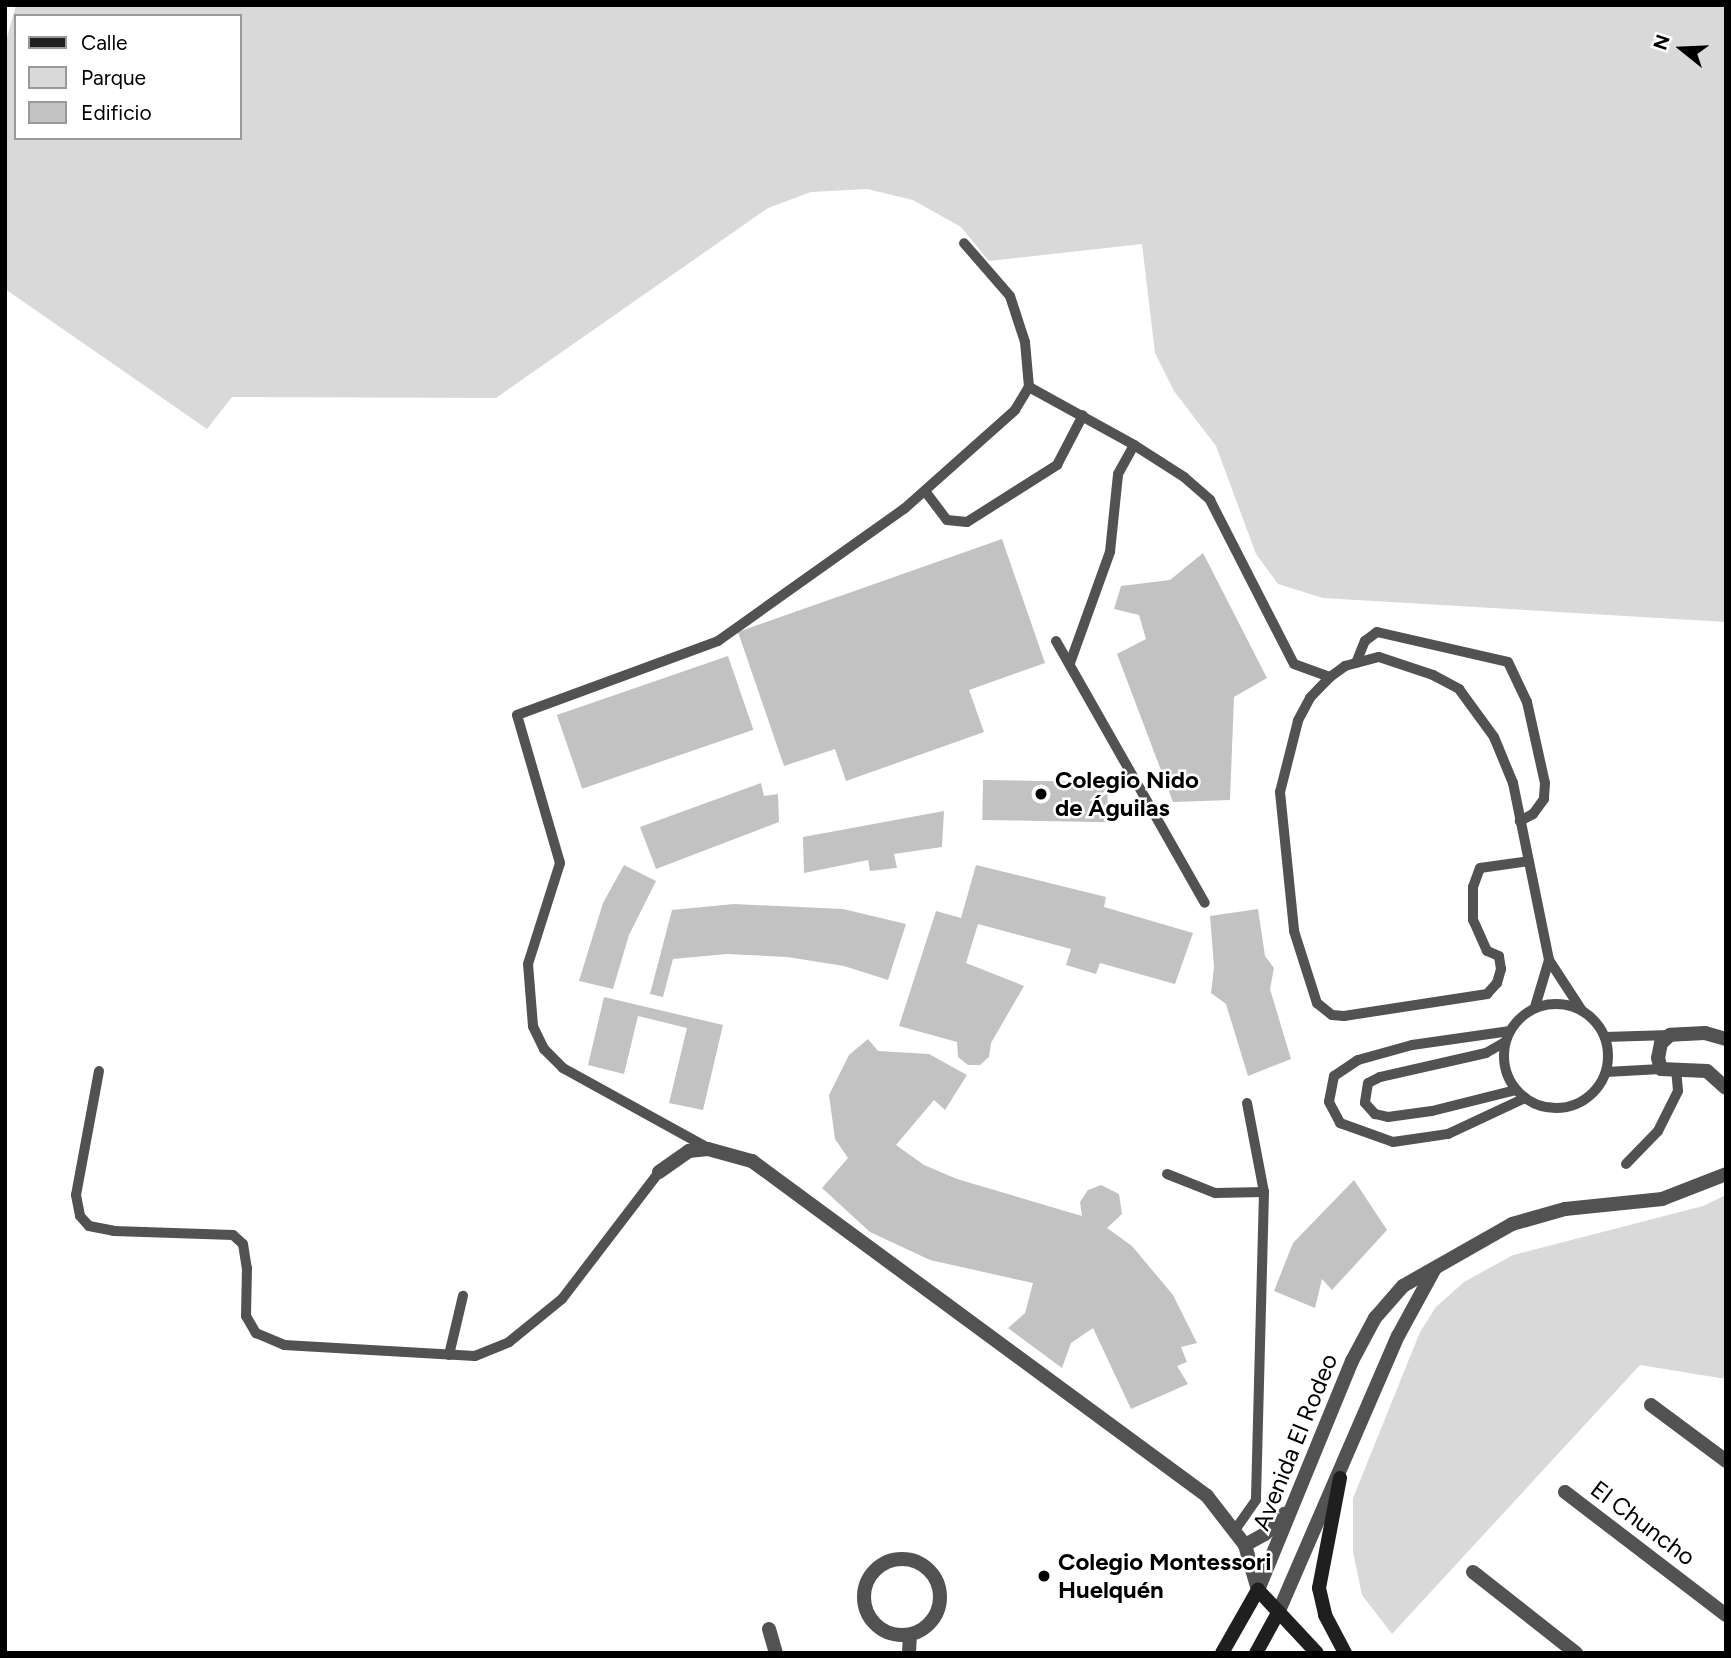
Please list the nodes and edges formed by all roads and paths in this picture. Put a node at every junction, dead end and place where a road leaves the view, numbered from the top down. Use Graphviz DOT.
graph roads {
  1 [pos="964,243"];
  2 [pos="1029,387"];
  3 [pos="1083,415"];
  4 [pos="1134,445"];
  5 [pos="925,491"];
  6 [pos="1056,641"];
  7 [pos="1070,663"];
  8 [pos="1356,663"];
  9 [pos="1330,677"];
  10 [pos="1520,821"];
  11 [pos="1529,861"];
  12 [pos="1205,903"];
  13 [pos="1549,960"];
  14 [pos="1535,1007"];
  15 [pos="1581,1009"];
  16 [pos="1510,1031"];
  17 [pos="1670,1035"];
  18 [pos="1605,1037"];
  19 [pos="1726,1038"];
  20 [pos="1505,1042"];
  21 [pos="1668,1068"];
  22 [pos="99,1071"];
  23 [pos="1606,1072"];
  24 [pos="1726,1088"];
  25 [pos="1516,1090"];
  26 [pos="1525,1098"];
  27 [pos="1247,1103"];
  28 [pos="708,1149"];
  29 [pos="1626,1164"];
  30 [pos="659,1172"];
  31 [pos="1167,1174"];
  32 [pos="1726,1174"];
  33 [pos="1264,1192"];
  34 [pos="1434,1270"];
  35 [pos="463,1296"];
  36 [pos="1375,1318"];
  37 [pos="1398,1336"];
  38 [pos="449,1355"];
  39 [pos="1651,1405"];
  40 [pos="1726,1461"];
  41 [pos="1340,1478"];
  42 [pos="1301,1485"];
  43 [pos="1566,1492"];
  44 [pos="1236,1529"];
  45 [pos="1245,1545"];
  46 [pos="1473,1573"];
  47 [pos="1258,1590"];
  48 [pos="1278,1613"];
  49 [pos="1726,1615"];
  50 [pos="769,1629"];
  51 [pos="910,1634"];
  52 [pos="776,1653"];
  53 [pos="909,1653"];
  54 [pos="1222,1653"];
  55 [pos="1256,1653"];
  56 [pos="1317,1653"];
  57 [pos="1345,1653"];
  58 [pos="1576,1653"];
  1 -- 2 [label="lane"];
  2 -- 3 [label="lane"];
  2 -- 5 [label="lane"];
  3 -- 4 [label="lane"];
  3 -- 5 [label="lane"];
  4 -- 7 [label="lane"];
  4 -- 9 [label="lane"];
  5 -- 28 [label="lane"];
  6 -- 7 [label="lane"];
  7 -- 12 [label="lane"];
  8 -- 9 [label="lane"];
  8 -- 10 [label="lane"];
  8 -- 10 [label="lane"];
  9 -- 11 [label="lane"];
  10 -- 11 [label="lane"];
  11 -- 13 [label="lane"];
  13 -- 14 [label="lane"];
  13 -- 15 [label="lane"];
  14 -- 15 [label="lane"];
  14 -- 16 [label="lane"];
  15 -- 18 [label="lane"];
  16 -- 20 [label="lane"];
  16 -- 26 [label="lane"];
  17 -- 18 [label="lane"];
  17 -- 19 [label="street"];
  17 -- 21 [label="street"];
  18 -- 23 [label="lane"];
  20 -- 25 [label="lane"];
  20 -- 25 [label="lane"];
  21 -- 23 [label="lane"];
  21 -- 24 [label="street"];
  21 -- 29 [label="lane"];
  22 -- 38 [label="lane"];
  23 -- 26 [label="lane"];
  25 -- 26 [label="lane"];
  27 -- 33 [label="lane"];
  28 -- 30 [label="street"];
  28 -- 44 [label="street"];
  30 -- 38 [label="lane"];
  31 -- 33 [label="lane"];
  32 -- 34 [label="street, Avenida El Rodeo"];
  33 -- 44 [label="lane"];
  34 -- 36 [label="street, Avenida El Rodeo"];
  34 -- 37 [label="street, Avenida El Rodeo"];
  35 -- 38 [label="lane"];
  36 -- 37 [label="street"];
  36 -- 42 [label="street, Avenida El Rodeo"];
  37 -- 41 [label="street, Avenida El Rodeo"];
  39 -- 40 [label="street"];
  41 -- 48 [label="street, Avenida El Rodeo"];
  41 -- 57 [label="street"];
  42 -- 45 [label="street"];
  42 -- 47 [label="street, Avenida El Rodeo"];
  43 -- 49 [label="street, El Chuncho"];
  44 -- 45 [label="street"];
  45 -- 47 [label="street"];
  46 -- 58 [label="street"];
  47 -- 48 [label="street"];
  47 -- 54 [label="street, Avenida El Rodeo"];
  48 -- 55 [label="street, Avenida El Rodeo"];
  48 -- 56 [label="street"];
  50 -- 52 [label="street"];
  51 -- 51 [label="street"];
  51 -- 53 [label="street"];
}
